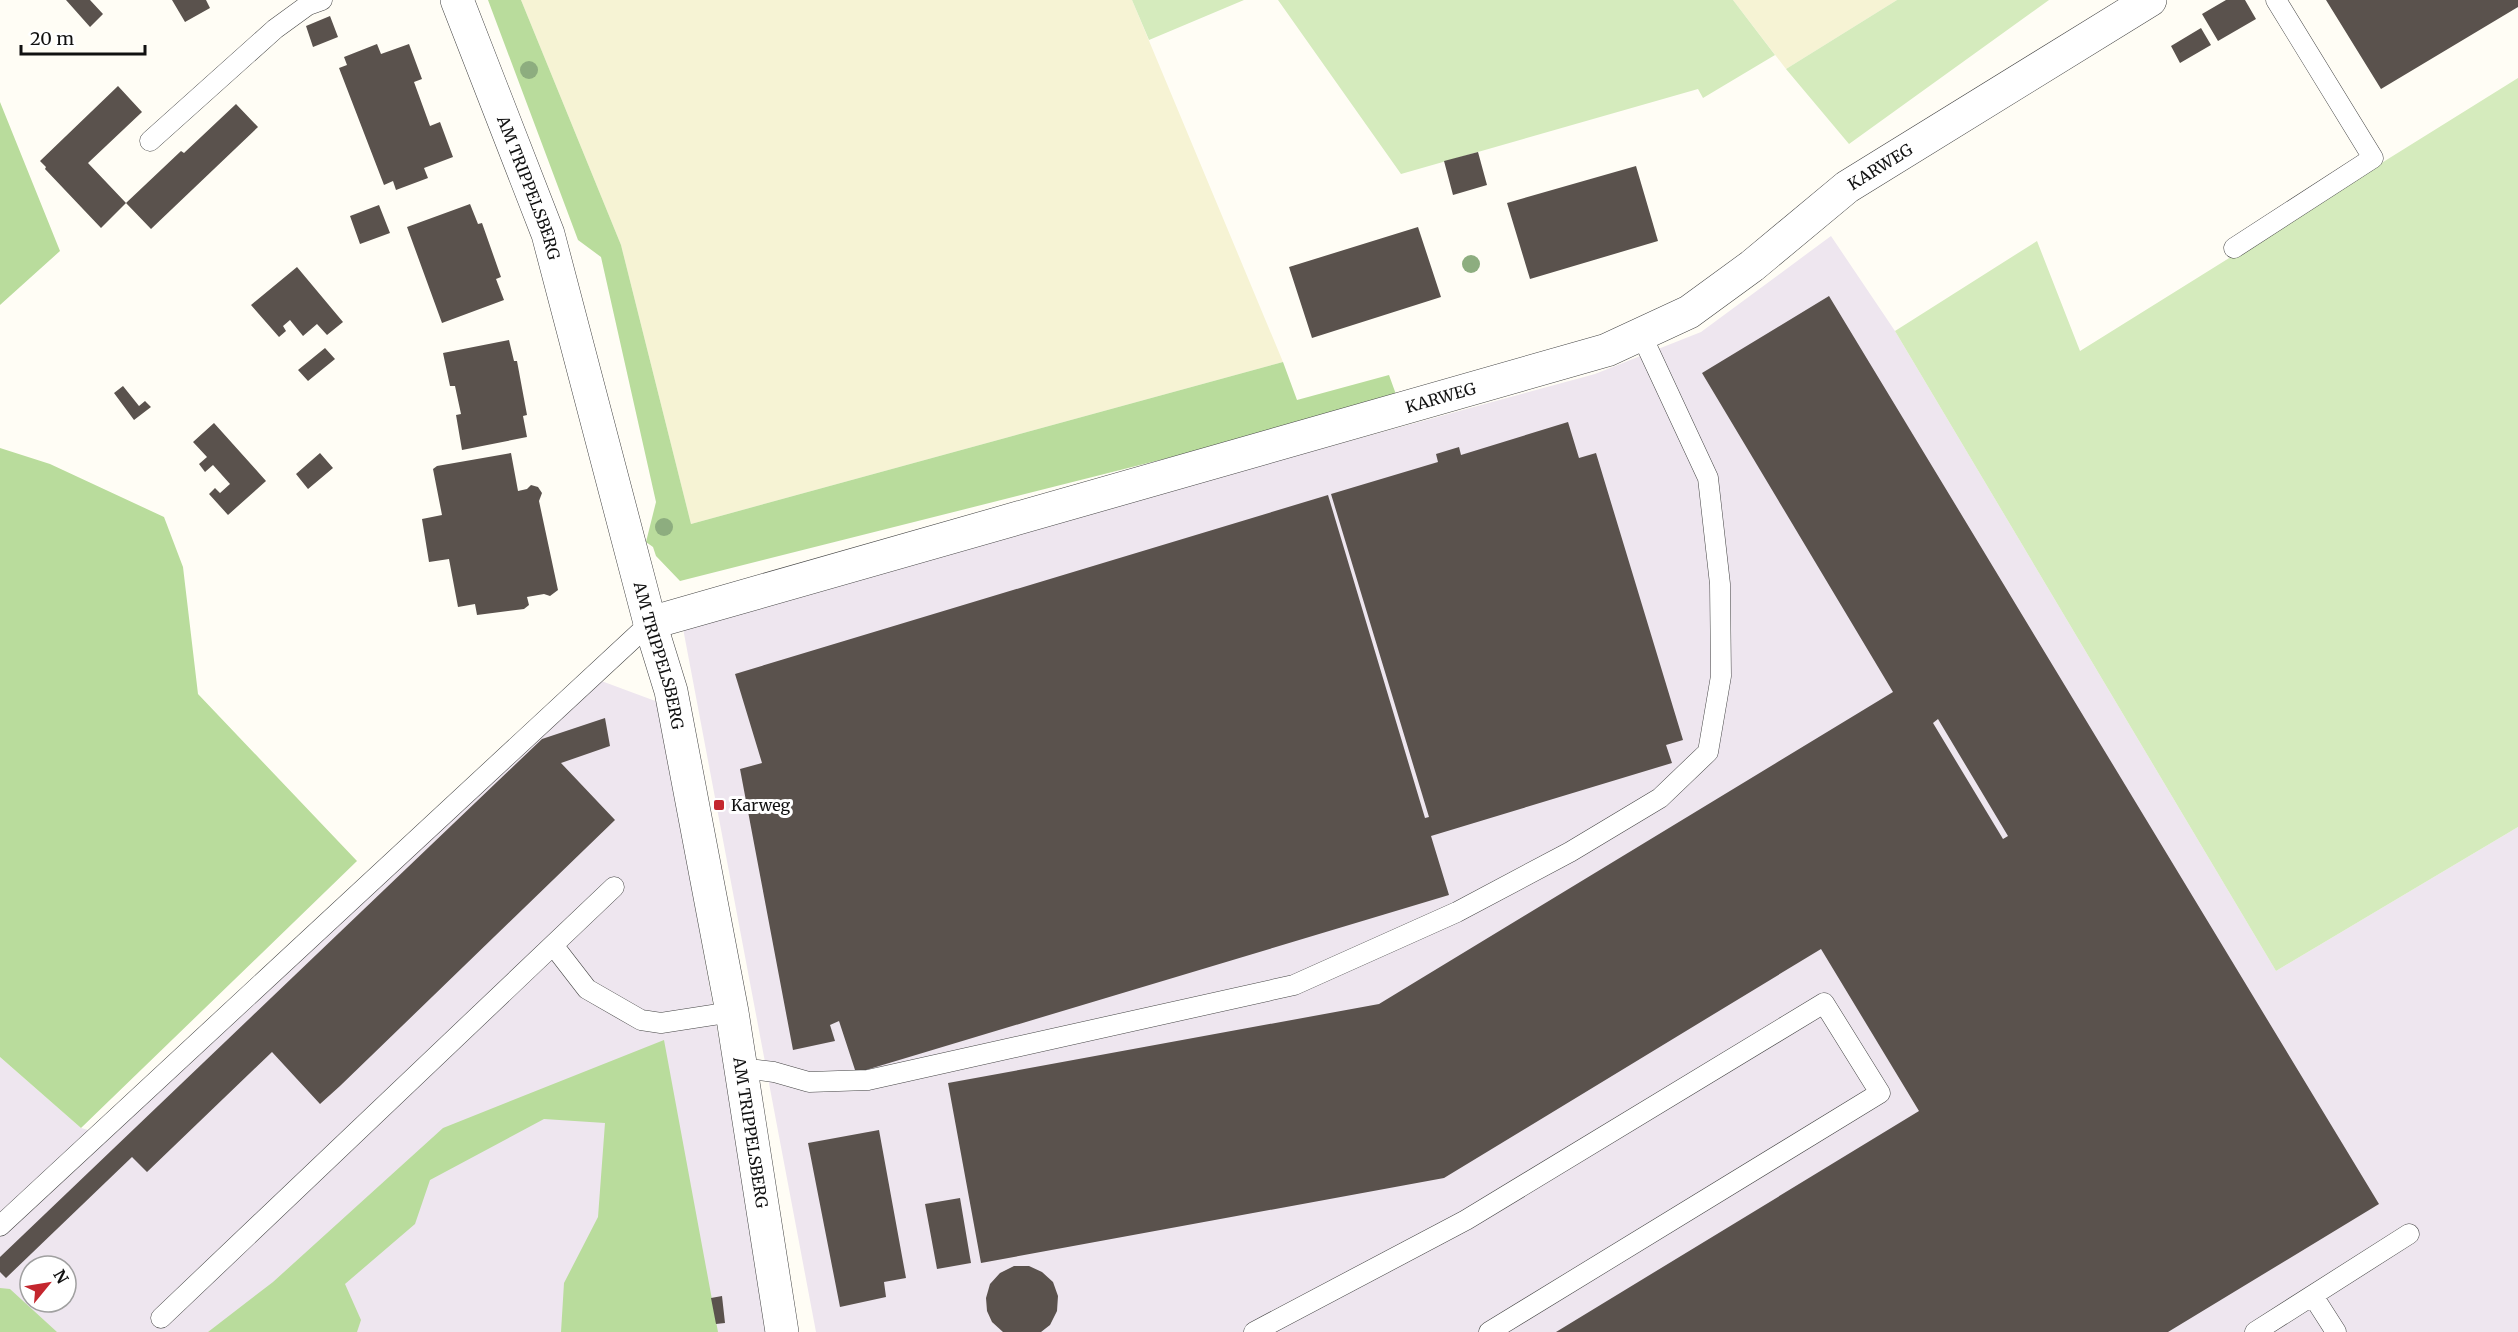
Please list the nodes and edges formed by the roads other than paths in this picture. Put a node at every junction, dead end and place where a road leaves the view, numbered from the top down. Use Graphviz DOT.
graph roads {
  1 [pos="322,0"];
  2 [pos="457,0"];
  3 [pos="2150,0"];
  4 [pos="2276,0"];
  5 [pos="150,141"];
  6 [pos="2234,249"];
  7 [pos="1641,334"];
  8 [pos="650,623"];
  9 [pos="614,887"];
  10 [pos="553,945"];
  11 [pos="732,1012"];
  12 [pos="741,1068"];
  13 [pos="0,1226"];
  14 [pos="2409,1234"];
  15 [pos="2313,1296"];
  16 [pos="161,1318"];
  17 [pos="783,1332"];
  18 [pos="1254,1332"];
  19 [pos="1489,1332"];
  20 [pos="2255,1332"];
  21 [pos="2336,1332"];
  1 -- 5 [label="lane"];
  2 -- 8 [label="street, AM TRIPPELSBERG"];
  3 -- 7 [label="street, KARWEG"];
  4 -- 6 [label="lane"];
  7 -- 8 [label="street, KARWEG"];
  7 -- 12 [label="lane"];
  8 -- 11 [label="street, AM TRIPPELSBERG"];
  8 -- 13 [label="lane"];
  9 -- 10 [label="lane"];
  10 -- 11 [label="lane"];
  10 -- 16 [label="lane"];
  11 -- 12 [label="street, AM TRIPPELSBERG"];
  12 -- 17 [label="street, AM TRIPPELSBERG"];
  14 -- 15 [label="lane"];
  15 -- 20 [label="lane"];
  15 -- 21 [label="lane"];
  18 -- 19 [label="lane"];
}
